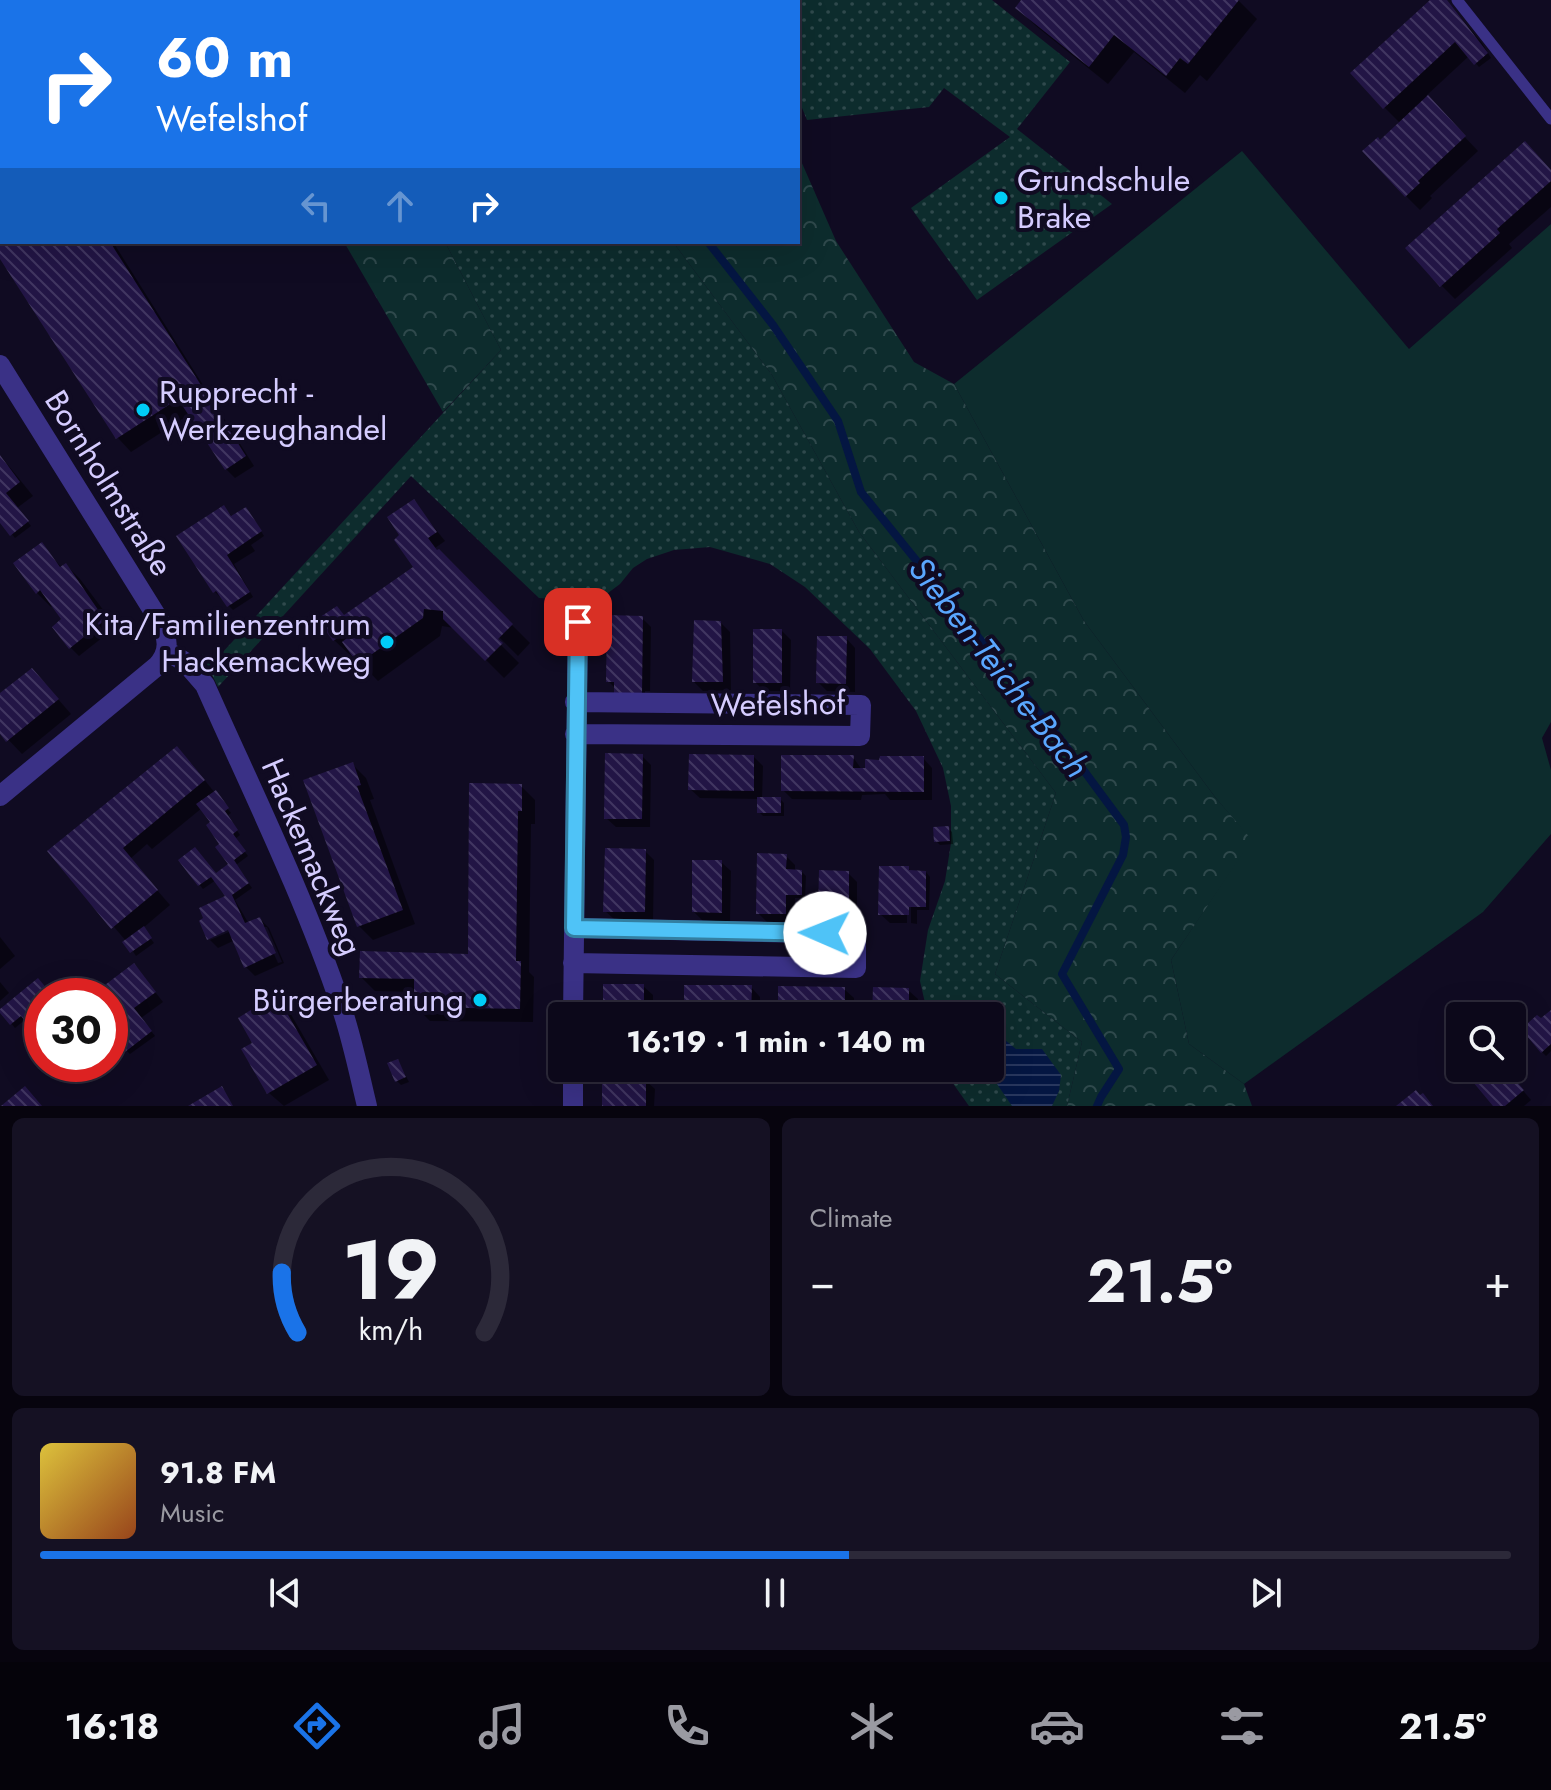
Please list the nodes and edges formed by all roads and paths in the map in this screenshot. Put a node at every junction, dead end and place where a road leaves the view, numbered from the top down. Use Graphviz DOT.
graph roads {
  1 [pos="1457,0"];
  2 [pos="1551,119"];
  3 [pos="0,365"];
  4 [pos="578,622"];
  5 [pos="167,651"];
  6 [pos="575,702"];
  7 [pos="575,734"];
  8 [pos="0,796"];
  9 [pos="574,928"];
  10 [pos="573,963"];
  11 [pos="573,1002"];
  12 [pos="573,1082"];
  13 [pos="367,1106"];
  14 [pos="573,1106"];
  1 -- 2 [label="lane"];
  3 -- 5 [label="street, Bornholmstraße"];
  4 -- 6 [label="street"];
  5 -- 8 [label="street"];
  5 -- 13 [label="street, Hackemackweg"];
  6 -- 7 [label="street"];
  6 -- 7 [label="street, Wefelshof"];
  7 -- 9 [label="street"];
  9 -- 10 [label="street"];
  9 -- 10 [label="street"];
  10 -- 11 [label="street"];
  12 -- 14 [label="street"];
}
